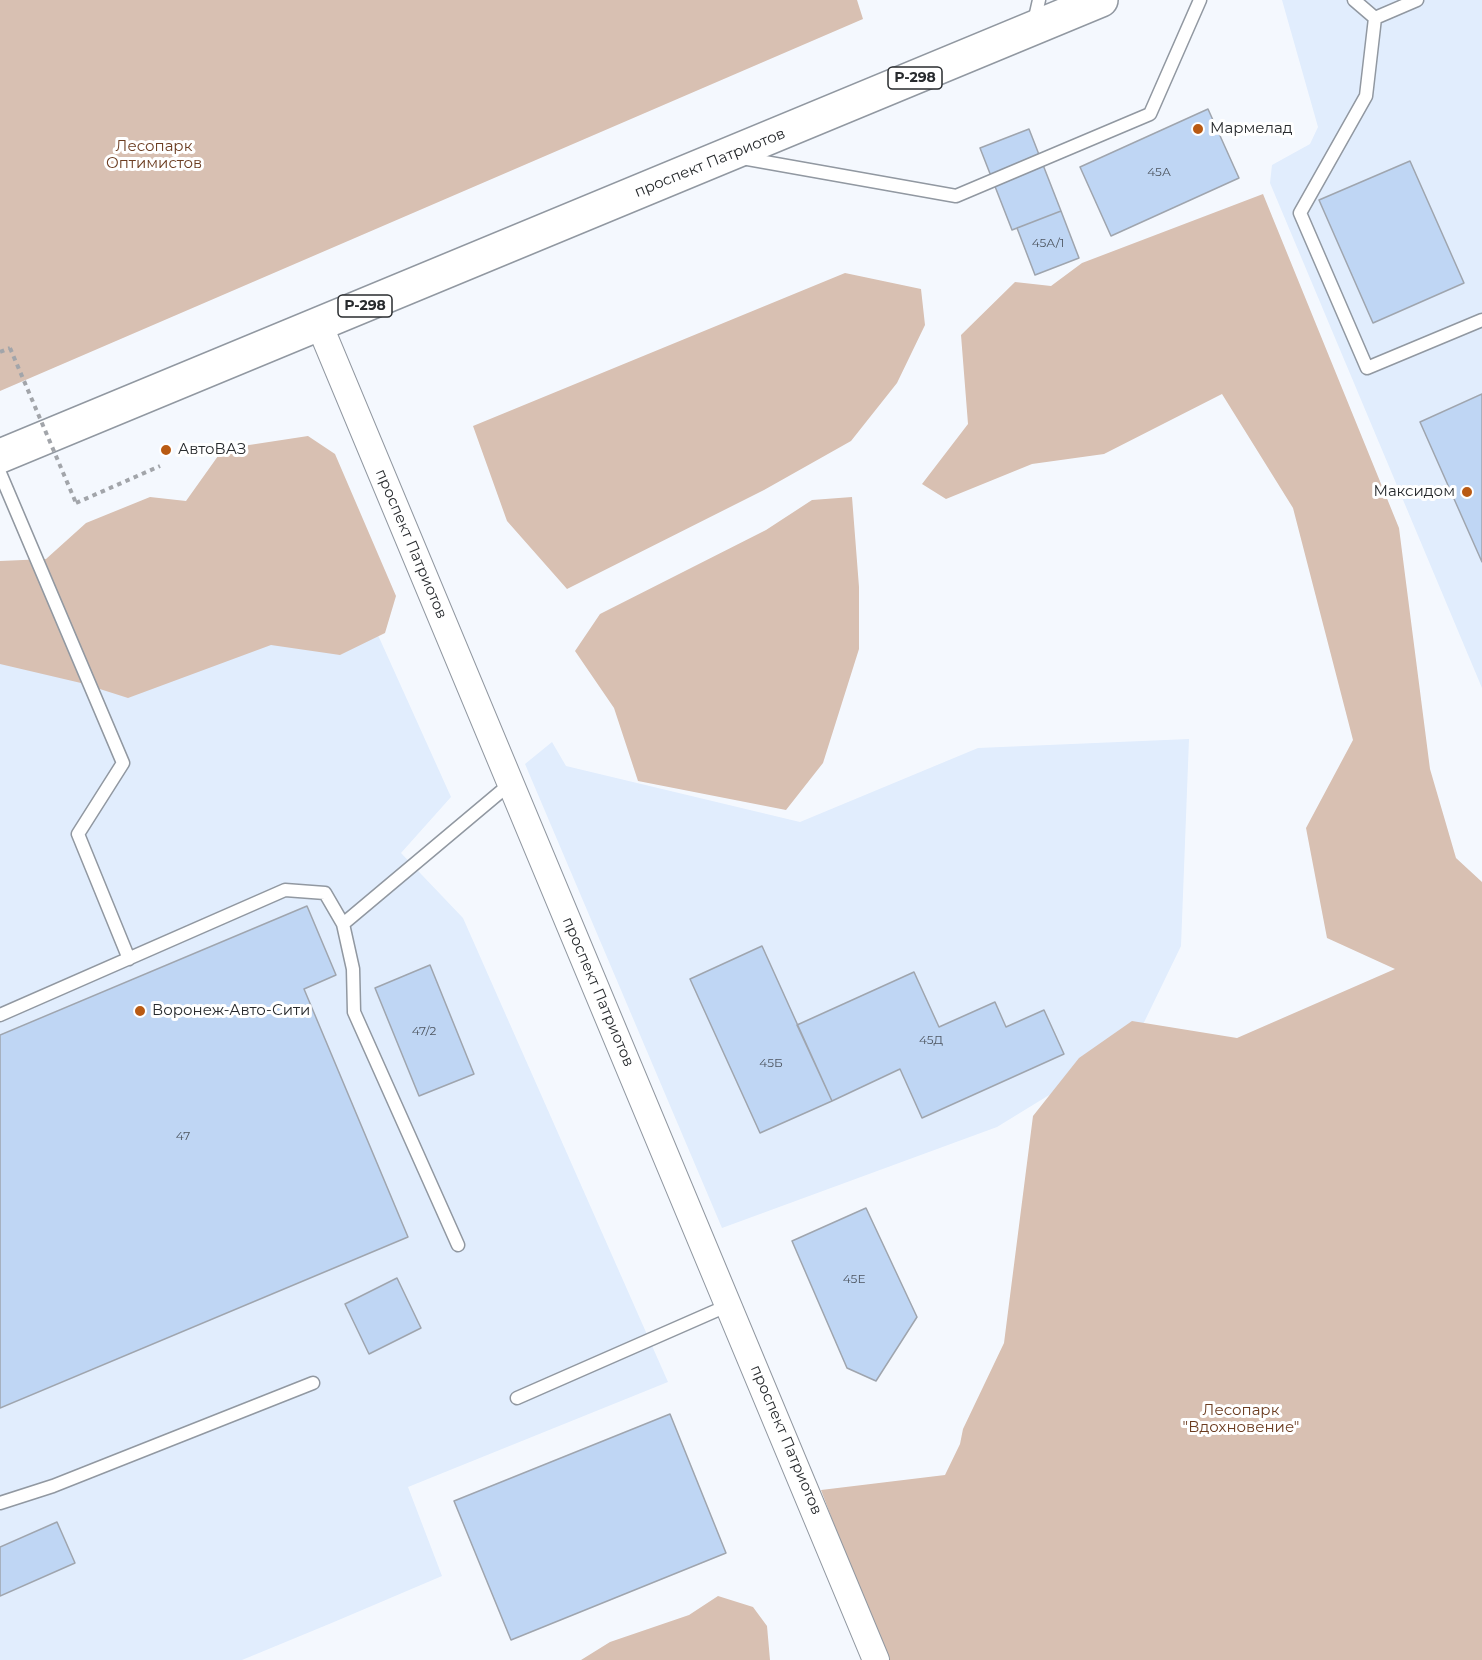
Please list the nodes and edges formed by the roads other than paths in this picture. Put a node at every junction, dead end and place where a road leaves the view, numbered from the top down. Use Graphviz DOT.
graph roads {
  1 [pos="1101,0"];
  2 [pos="1200,0"];
  3 [pos="1354,0"];
  4 [pos="1417,0"];
  5 [pos="1036,15"];
  6 [pos="1375,18"];
  7 [pos="729,155"];
  8 [pos="1482,320"];
  9 [pos="319,324"];
  10 [pos="0,456"];
  11 [pos="0,473"];
  12 [pos="511,783"];
  13 [pos="343,924"];
  14 [pos="129,959"];
  15 [pos="0,1015"];
  16 [pos="458,1245"];
  17 [pos="729,1305"];
  18 [pos="313,1383"];
  19 [pos="517,1398"];
  20 [pos="0,1503"];
  21 [pos="876,1660"];
  1 -- 5 [label="highway, проспект Патриотов / Р-298"];
  2 -- 7 [label="lane"];
  3 -- 6 [label="lane"];
  4 -- 6 [label="lane"];
  5 -- 7 [label="highway, проспект Патриотов / Р-298"];
  6 -- 8 [label="lane"];
  7 -- 9 [label="highway, проспект Патриотов / Р-298"];
  9 -- 10 [label="highway, проспект Патриотов / Р-298"];
  9 -- 12 [label="street, проспект Патриотов"];
  11 -- 14 [label="lane"];
  12 -- 13 [label="lane"];
  12 -- 17 [label="street, проспект Патриотов"];
  13 -- 14 [label="lane"];
  13 -- 16 [label="lane"];
  14 -- 15 [label="lane"];
  17 -- 19 [label="lane"];
  17 -- 21 [label="street, проспект Патриотов"];
  18 -- 20 [label="lane"];
}
